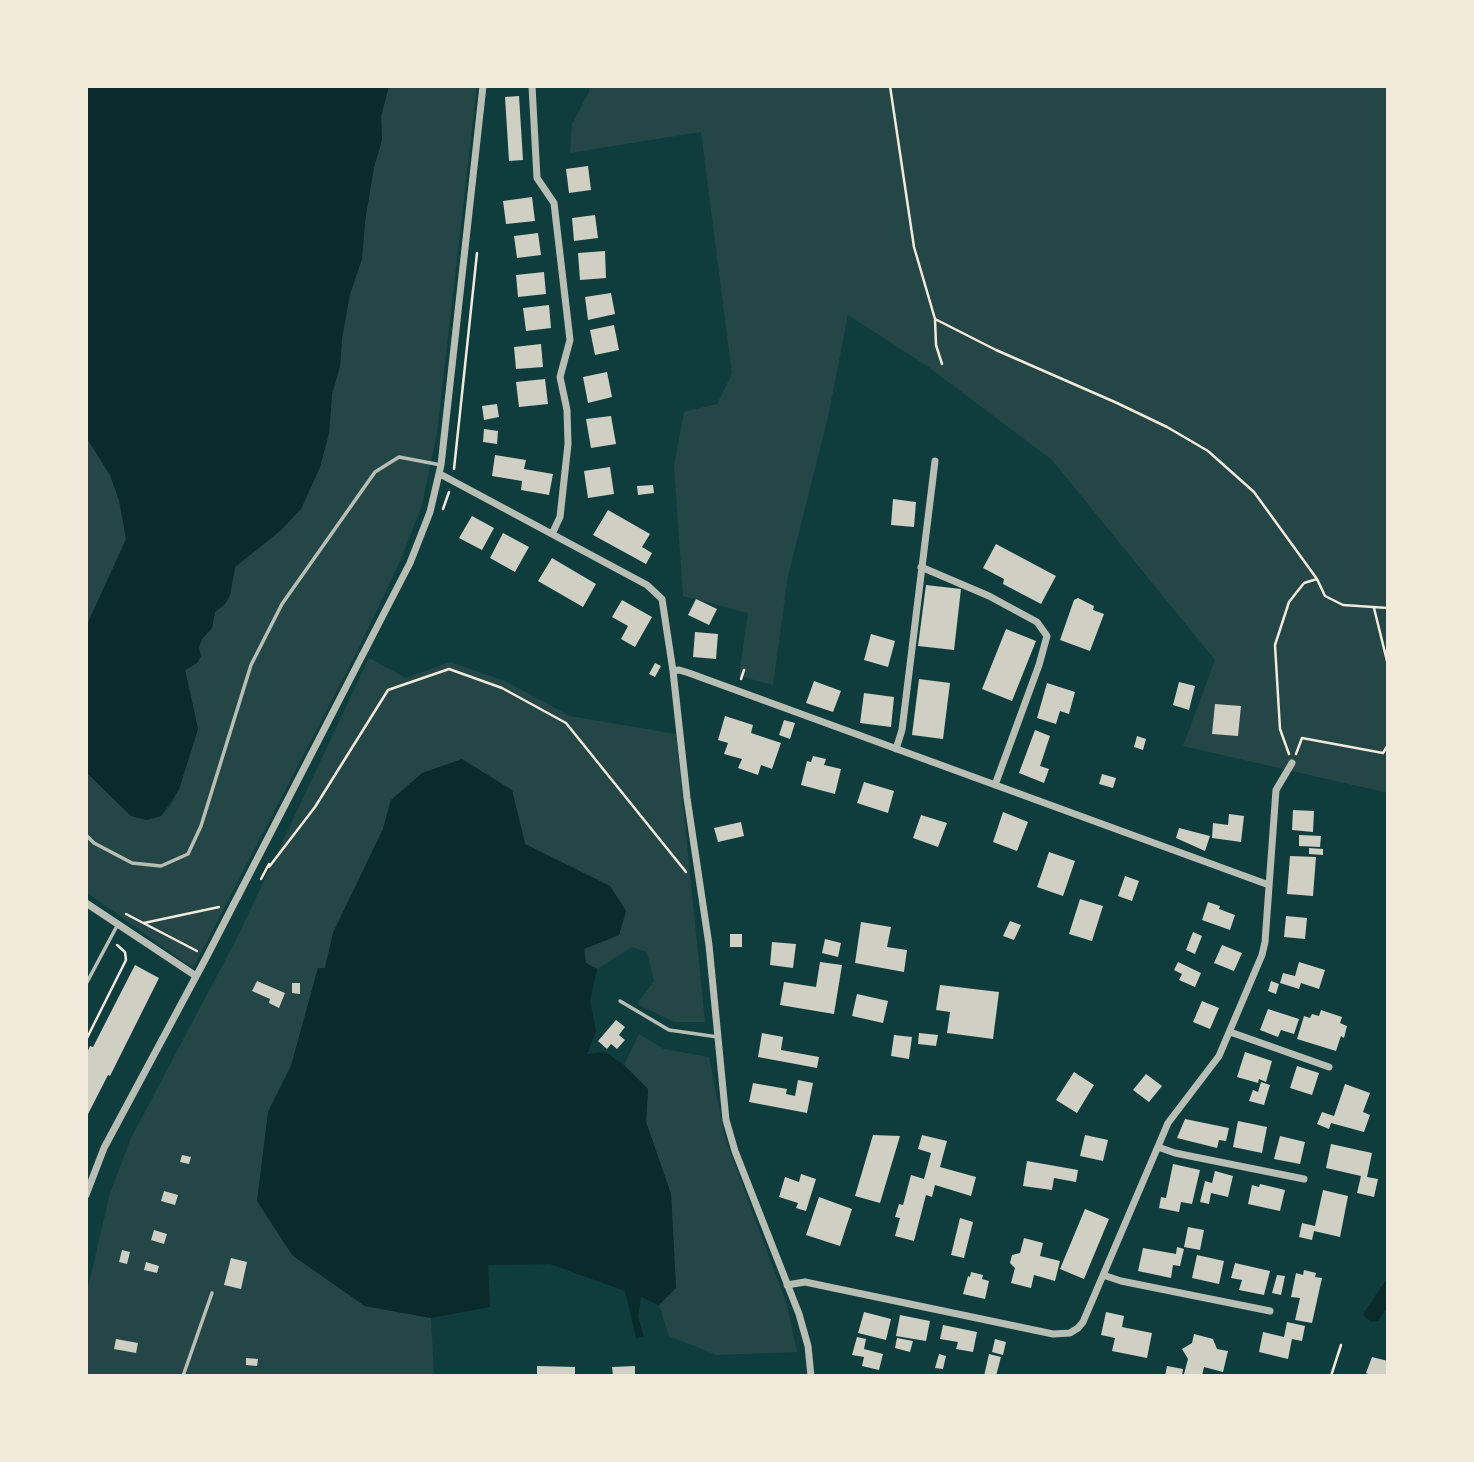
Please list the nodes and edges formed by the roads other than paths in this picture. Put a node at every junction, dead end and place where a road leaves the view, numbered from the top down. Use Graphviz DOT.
graph roads {
  1 [pos="483,86"];
  2 [pos="532,86"];
  3 [pos="935,461"];
  4 [pos="440,469"];
  5 [pos="552,534"];
  6 [pos="921,567"];
  7 [pos="673,671"];
  8 [pos="896,749"];
  9 [pos="1292,764"];
  10 [pos="995,785"];
  11 [pos="86,835"];
  12 [pos="1269,885"];
  13 [pos="86,903"];
  14 [pos="118,923"];
  15 [pos="196,976"];
  16 [pos="86,984"];
  17 [pos="620,1001"];
  18 [pos="1230,1032"];
  19 [pos="720,1037"];
  20 [pos="1329,1067"];
  21 [pos="1158,1147"];
  22 [pos="88,1178"];
  23 [pos="1304,1179"];
  24 [pos="86,1195"];
  25 [pos="1103,1275"];
  26 [pos="787,1285"];
  27 [pos="212,1293"];
  28 [pos="1270,1311"];
  29 [pos="183,1376"];
  30 [pos="811,1376"];
  1 -- 4 [label="street"];
  2 -- 5 [label="street"];
  3 -- 6 [label="street"];
  4 -- 5 [label="street"];
  4 -- 11 [label="lane"];
  4 -- 15 [label="street"];
  5 -- 7 [label="street"];
  6 -- 8 [label="street"];
  6 -- 10 [label="street"];
  7 -- 8 [label="street"];
  7 -- 19 [label="street"];
  8 -- 10 [label="street"];
  9 -- 12 [label="street"];
  10 -- 12 [label="street"];
  12 -- 18 [label="street"];
  13 -- 14 [label="street"];
  14 -- 15 [label="street"];
  14 -- 16 [label="lane"];
  15 -- 22 [label="street"];
  17 -- 19 [label="lane"];
  18 -- 20 [label="street"];
  18 -- 21 [label="street"];
  19 -- 26 [label="street"];
  21 -- 23 [label="street"];
  21 -- 25 [label="street"];
  22 -- 24 [label="street"];
  25 -- 26 [label="street"];
  25 -- 28 [label="street"];
  26 -- 30 [label="street"];
  27 -- 29 [label="lane"];
}
